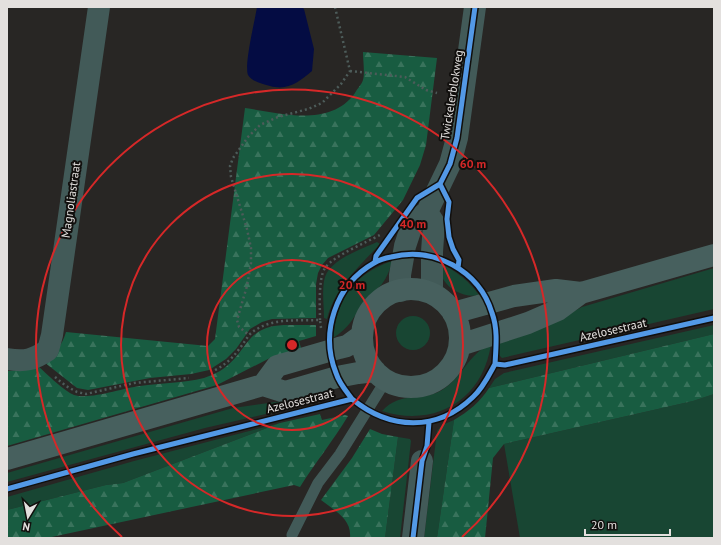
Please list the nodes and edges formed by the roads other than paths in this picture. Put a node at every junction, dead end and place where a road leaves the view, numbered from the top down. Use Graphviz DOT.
graph roads {
  1 [pos="99,7"];
  2 [pos="475,7"];
  3 [pos="427,212"];
  4 [pos="714,255"];
  5 [pos="400,291"];
  6 [pos="432,293"];
  7 [pos="581,293"];
  8 [pos="453,312"];
  9 [pos="362,336"];
  10 [pos="460,345"];
  11 [pos="7,360"];
  12 [pos="381,375"];
  13 [pos="263,385"];
  14 [pos="7,459"];
  15 [pos="422,461"];
  16 [pos="292,535"];
  17 [pos="413,538"];
  1 -- 11 [label="street, Magnoliastraat"];
  2 -- 3 [label="street, Twickelerblokweg"];
  3 -- 5 [label="street, Twickelerblokweg"];
  3 -- 6 [label="street"];
  4 -- 7 [label="street"];
  5 -- 6 [label="street"];
  5 -- 9 [label="street"];
  6 -- 8 [label="street"];
  7 -- 8 [label="street"];
  7 -- 10 [label="street"];
  8 -- 10 [label="street"];
  9 -- 12 [label="street"];
  9 -- 13 [label="street, Azelosestraat"];
  10 -- 12 [label="street"];
  12 -- 13 [label="street, Azelosestraat"];
  12 -- 16 [label="lane"];
  13 -- 14 [label="street, Azelosestraat"];
  15 -- 17 [label="street"];
}
